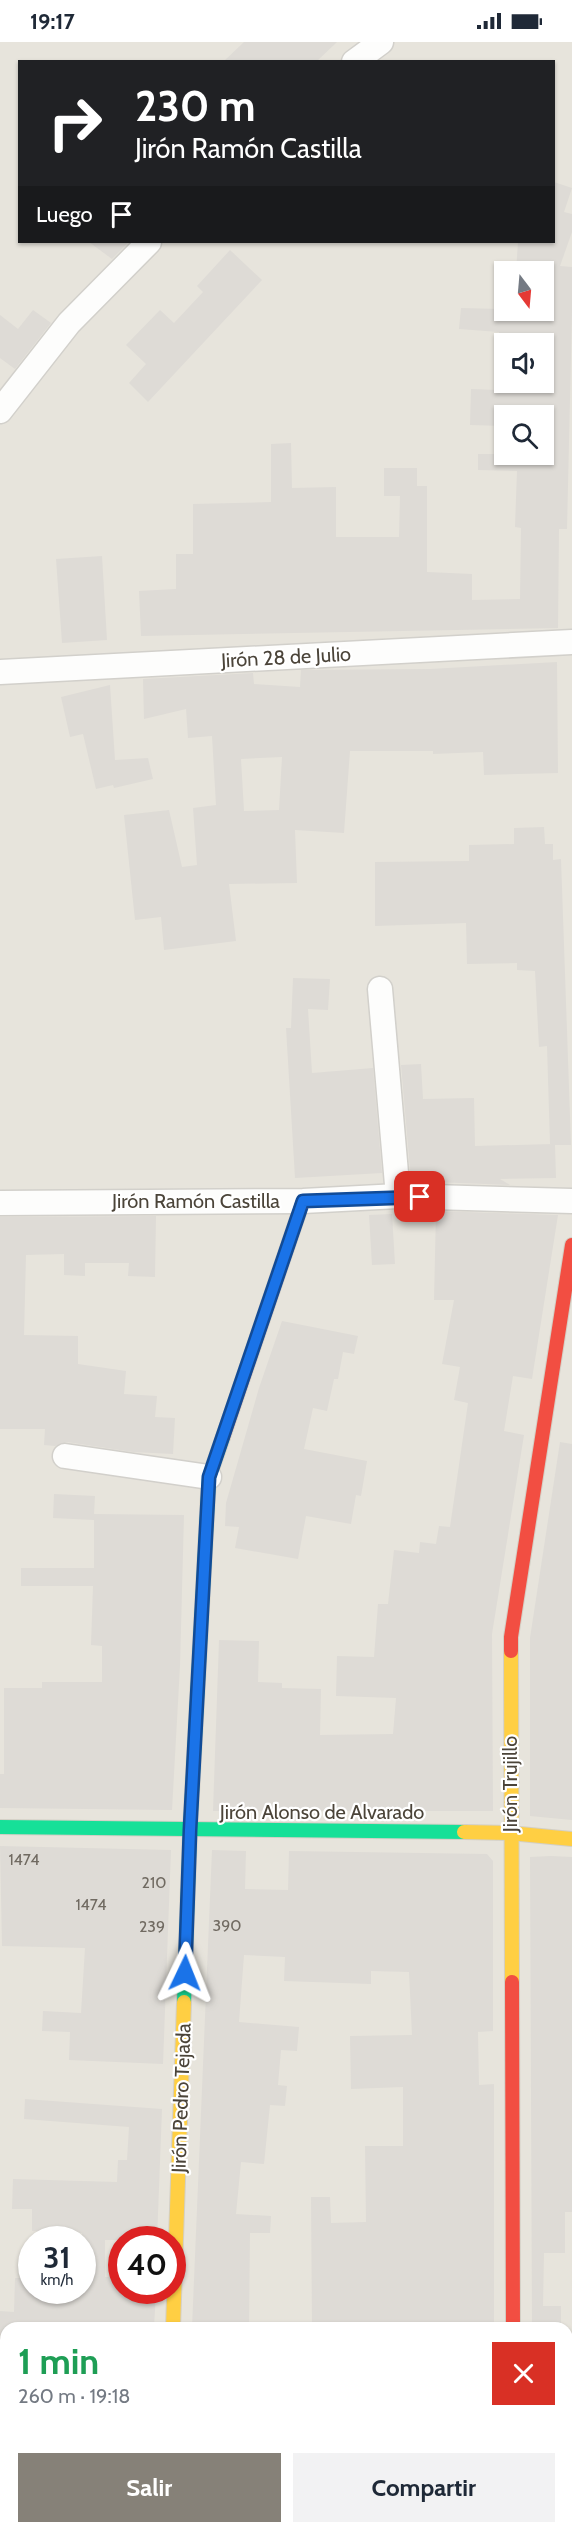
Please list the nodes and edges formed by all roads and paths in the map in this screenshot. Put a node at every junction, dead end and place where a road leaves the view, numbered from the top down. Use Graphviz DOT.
graph roads {
  1 [pos="381,42"];
  2 [pos="357,60"];
  3 [pos="148,243"];
  4 [pos="0,411"];
  5 [pos="572,642"];
  6 [pos="0,672"];
  7 [pos="380,988"];
  8 [pos="398,1196"];
  9 [pos="303,1201"];
  10 [pos="572,1201"];
  11 [pos="0,1203"];
  12 [pos="572,1245"];
  13 [pos="65,1456"];
  14 [pos="209,1477"];
  15 [pos="0,1827"];
  16 [pos="190,1830"];
  17 [pos="510,1833"];
  18 [pos="572,1839"];
  19 [pos="173,2322"];
  20 [pos="513,2322"];
  1 -- 2 [label="street"];
  3 -- 4 [label="street"];
  5 -- 6 [label="street, Jirón 28 de Julio"];
  7 -- 8 [label="street"];
  8 -- 9 [label="street, Jirón Ramón Castilla"];
  8 -- 10 [label="street, Jirón Ramón Castilla"];
  9 -- 11 [label="street, Jirón Ramón Castilla"];
  9 -- 14 [label="street, Jirón Pedro Tejada"];
  12 -- 17 [label="street, Jirón Trujillo"];
  13 -- 14 [label="street"];
  14 -- 16 [label="street, Jirón Pedro Tejada"];
  15 -- 16 [label="street, Jirón Alonso de Alvarado"];
  16 -- 17 [label="street, Jirón Alonso de Alvarado"];
  16 -- 19 [label="street, Jirón Pedro Tejada"];
  17 -- 18 [label="street, Jirón Alonso de Alvarado"];
  17 -- 20 [label="street, Jirón Trujillo"];
}
